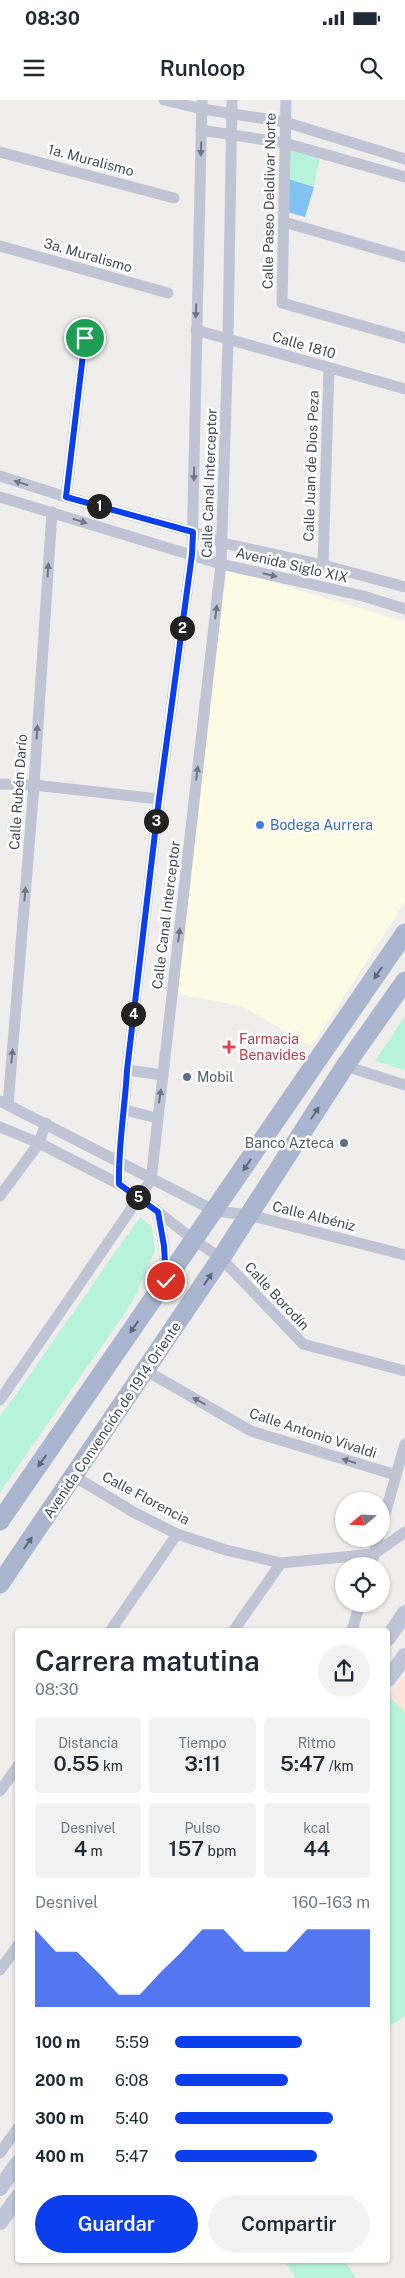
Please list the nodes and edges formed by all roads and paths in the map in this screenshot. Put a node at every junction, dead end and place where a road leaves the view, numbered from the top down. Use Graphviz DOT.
graph roads {
  1 [pos="164,100"];
  2 [pos="232,100"];
  3 [pos="286,100"];
  4 [pos="202,105"];
  5 [pos="232,114"];
  6 [pos="285,122"];
  7 [pos="202,130"];
  8 [pos="232,134"];
  9 [pos="285,143"];
  10 [pos="0,152"];
  11 [pos="405,159"];
  12 [pos="405,177"];
  13 [pos="174,198"];
  14 [pos="284,222"];
  15 [pos="0,246"];
  16 [pos="405,257"];
  17 [pos="168,293"];
  18 [pos="196,330"];
  19 [pos="85,338"];
  20 [pos="405,338"];
  21 [pos="228,339"];
  22 [pos="329,368"];
  23 [pos="405,388"];
  24 [pos="0,476"];
  25 [pos="0,497"];
  26 [pos="66,497"];
  27 [pos="52,512"];
  28 [pos="193,532"];
  29 [pos="223,543"];
  30 [pos="192,554"];
  31 [pos="221,564"];
  32 [pos="323,565"];
  33 [pos="405,587"];
  34 [pos="405,609"];
  35 [pos="0,784"];
  36 [pos="34,785"];
  37 [pos="159,799"];
  38 [pos="405,933"];
  39 [pos="405,981"];
  40 [pos="345,1066"];
  41 [pos="127,1070"];
  42 [pos="163,1075"];
  43 [pos="405,1084"];
  44 [pos="4,1103"];
  45 [pos="125,1110"];
  46 [pos="157,1118"];
  47 [pos="46,1123"];
  48 [pos="0,1126"];
  49 [pos="39,1143"];
  50 [pos="118,1162"];
  51 [pos="151,1180"];
  52 [pos="119,1184"];
  53 [pos="0,1196"];
  54 [pos="140,1198"];
  55 [pos="215,1211"];
  56 [pos="158,1212"];
  57 [pos="249,1215"];
  58 [pos="194,1240"];
  59 [pos="405,1255"];
  60 [pos="221,1258"];
  61 [pos="166,1281"];
  62 [pos="145,1370"];
  63 [pos="405,1371"];
  64 [pos="0,1400"];
  65 [pos="405,1444"];
  66 [pos="396,1475"];
  67 [pos="74,1476"];
  68 [pos="390,1496"];
  69 [pos="0,1522"];
  70 [pos="405,1532"];
  71 [pos="177,1534"];
  72 [pos="376,1548"];
  73 [pos="374,1554"];
  74 [pos="373,1557"];
  75 [pos="281,1563"];
  76 [pos="0,1584"];
  77 [pos="358,1612"];
  78 [pos="405,1613"];
  79 [pos="112,1628"];
  80 [pos="235,1628"];
  81 [pos="353,1628"];
  82 [pos="390,1635"];
  83 [pos="405,1656"];
  84 [pos="390,1676"];
  85 [pos="15,1774"];
  86 [pos="0,1791"];
  87 [pos="15,1948"];
  88 [pos="4,1957"];
  89 [pos="0,1970"];
  90 [pos="15,2132"];
  91 [pos="0,2153"];
  92 [pos="15,2167"];
  93 [pos="0,2188"];
  94 [pos="15,2201"];
  95 [pos="0,2222"];
  1 -- 4 [label="street"];
  2 -- 5 [label="street, Calle Canal Interceptor"];
  3 -- 6 [label="street, Calle Paseo Delolivar Norte"];
  4 -- 5 [label="street"];
  4 -- 7 [label="street, Calle Canal Interceptor"];
  5 -- 6 [label="street"];
  5 -- 8 [label="street, Calle Canal Interceptor"];
  6 -- 9 [label="street, Calle Paseo Delolivar Norte"];
  6 -- 11 [label="street"];
  7 -- 8 [label="street"];
  7 -- 18 [label="street, Calle Canal Interceptor, one-way"];
  8 -- 9 [label="street"];
  8 -- 21 [label="street, Calle Canal Interceptor"];
  9 -- 12 [label="street"];
  9 -- 14 [label="street, Calle Paseo Delolivar Norte"];
  10 -- 13 [label="street, 1a. Muralismo"];
  14 -- 16 [label="street"];
  14 -- 20 [label="street, Calle Paseo Delolivar Norte"];
  15 -- 17 [label="street, 3a. Muralismo"];
  18 -- 21 [label="street, Calle 1810"];
  18 -- 28 [label="street, Calle Canal Interceptor, one-way"];
  19 -- 26 [label="street"];
  21 -- 22 [label="street, Calle 1810"];
  21 -- 29 [label="street, Calle Canal Interceptor"];
  22 -- 23 [label="street, Calle 1810"];
  22 -- 32 [label="street, Calle Juan de Dios Peza"];
  26 -- 24 [label="street, Avenida Siglo XIX, one-way"];
  25 -- 27 [label="street, Avenida Siglo XIX"];
  26 -- 28 [label="street, Avenida Siglo XIX"];
  27 -- 30 [label="street, Avenida Siglo XIX, one-way"];
  36 -- 27 [label="street, Calle Rubén Darío, one-way"];
  28 -- 29 [label="street, Avenida Siglo XIX"];
  28 -- 30 [label="street, Calle Canal Interceptor"];
  29 -- 31 [label="street, Calle Canal Interceptor"];
  29 -- 32 [label="street, Avenida Siglo XIX"];
  30 -- 31 [label="street, Avenida Siglo XIX"];
  30 -- 37 [label="street, Calle Canal Interceptor"];
  31 -- 34 [label="street, Avenida Siglo XIX, one-way"];
  42 -- 31 [label="street, Calle Canal Interceptor, one-way"];
  32 -- 33 [label="street, Avenida Siglo XIX"];
  35 -- 36 [label="street"];
  36 -- 37 [label="street"];
  44 -- 36 [label="street, Calle Rubén Darío, one-way"];
  37 -- 41 [label="street, Calle Canal Interceptor"];
  38 -- 55 [label="main road, one-way"];
  39 -- 40 [label="main road, Avenida Convención de 1914 Oriente"];
  40 -- 43 [label="street"];
  57 -- 40 [label="main road, Avenida Convención de 1914 Oriente, one-way"];
  41 -- 42 [label="street"];
  41 -- 45 [label="street, Calle Canal Interceptor"];
  46 -- 42 [label="street, Calle Canal Interceptor, one-way"];
  44 -- 47 [label="street, Calle Albéniz"];
  45 -- 46 [label="street"];
  45 -- 50 [label="street, Calle Canal Interceptor"];
  46 -- 51 [label="street, Calle Canal Interceptor"];
  47 -- 49 [label="street"];
  47 -- 50 [label="street, Calle Albéniz"];
  48 -- 49 [label="street, Calle Borodín"];
  49 -- 52 [label="street, Calle Borodín"];
  49 -- 53 [label="street"];
  50 -- 51 [label="street, Calle Albéniz"];
  50 -- 52 [label="street, Calle Canal Interceptor"];
  51 -- 54 [label="street"];
  51 -- 55 [label="street, Calle Albéniz"];
  52 -- 54 [label="street, Calle Borodín"];
  54 -- 56 [label="street, Calle Borodín"];
  54 -- 64 [label="street"];
  55 -- 57 [label="street, Calle Albéniz"];
  55 -- 58 [label="main road"];
  56 -- 58 [label="street, Calle Borodín"];
  56 -- 61 [label="street"];
  57 -- 59 [label="street, Calle Albéniz"];
  57 -- 60 [label="main road, Avenida Convención de 1914 Oriente"];
  58 -- 60 [label="street, Calle Borodín"];
  58 -- 61 [label="main road"];
  62 -- 60 [label="main road, Avenida Convención de 1914 Oriente, one-way"];
  60 -- 63 [label="street, Calle Borodín"];
  61 -- 69 [label="main road, one-way"];
  66 -- 62 [label="street, Calle Antonio Vivaldi, one-way"];
  62 -- 67 [label="main road, Avenida Convención de 1914 Oriente"];
  65 -- 66 [label="street"];
  66 -- 68 [label="street"];
  67 -- 71 [label="street, Calle Florencia"];
  76 -- 67 [label="main road, Avenida Convención de 1914 Oriente, one-way"];
  70 -- 73 [label="street, Calle Florencia"];
  71 -- 75 [label="street, Calle Florencia"];
  71 -- 79 [label="street"];
  72 -- 73 [label="street"];
  73 -- 74 [label="street"];
  73 -- 75 [label="street, Calle Florencia"];
  75 -- 80 [label="street"];
  77 -- 81 [label="street"];
  78 -- 82 [label="street"];
  83 -- 84 [label="street"];
  85 -- 86 [label="street"];
  87 -- 88 [label="street"];
  88 -- 89 [label="street"];
  90 -- 91 [label="street"];
  92 -- 93 [label="street"];
  94 -- 95 [label="street"];
}
